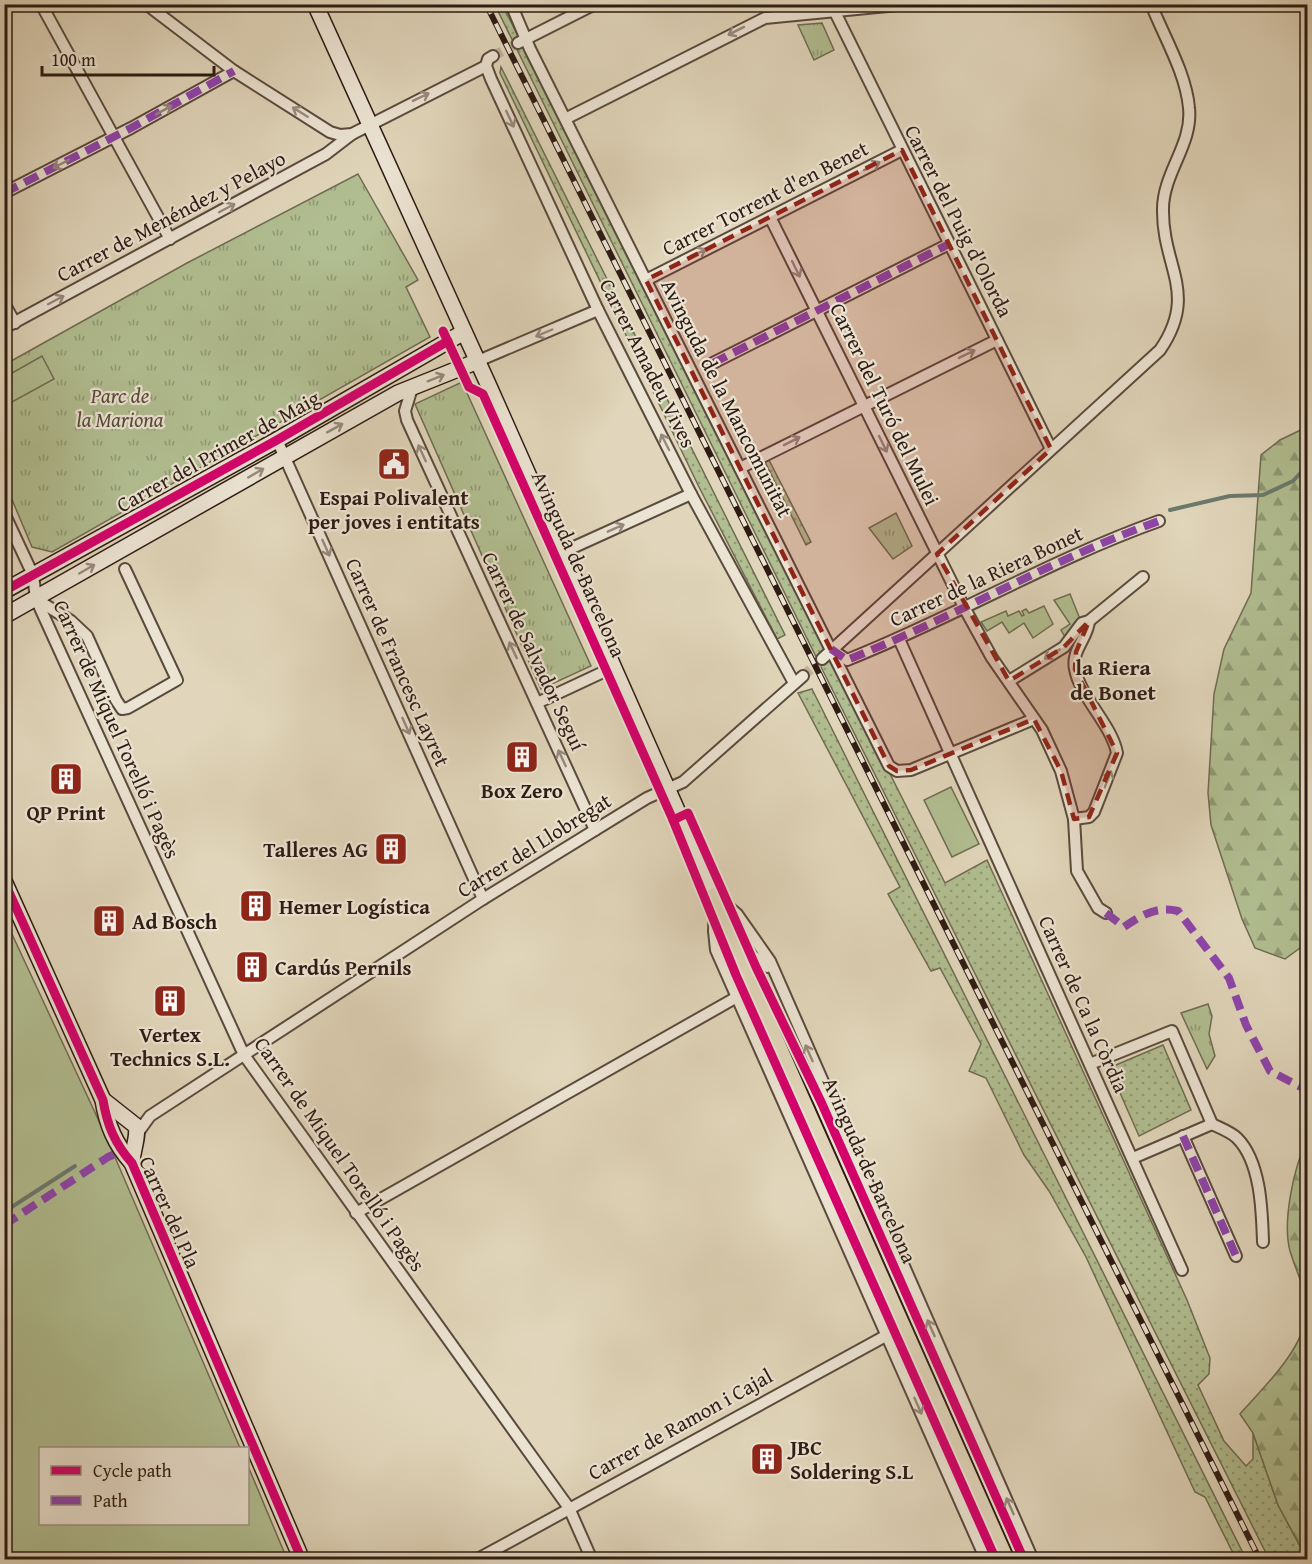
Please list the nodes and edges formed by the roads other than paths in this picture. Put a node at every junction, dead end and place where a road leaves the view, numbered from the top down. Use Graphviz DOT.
graph roads {
  1 [pos="41,4"];
  2 [pos="146,4"];
  3 [pos="315,4"];
  4 [pos="511,4"];
  5 [pos="595,4"];
  6 [pos="908,4"];
  7 [pos="1151,4"];
  8 [pos="869,6"];
  9 [pos="832,7"];
  10 [pos="522,41"];
  11 [pos="493,56"];
  12 [pos="486,66"];
  13 [pos="234,70"];
  14 [pos="567,118"];
  15 [pos="370,125"];
  16 [pos="352,134"];
  17 [pos="113,137"];
  18 [pos="902,150"];
  19 [pos="4,193"];
  20 [pos="770,217"];
  21 [pos="170,239"];
  22 [pos="949,244"];
  23 [pos="646,280"];
  24 [pos="4,303"];
  25 [pos="598,310"];
  26 [pos="817,311"];
  27 [pos="15,323"];
  28 [pos="4,328"];
  29 [pos="464,332"];
  30 [pos="997,340"];
  31 [pos="478,361"];
  32 [pos="712,363"];
  33 [pos="412,388"];
  34 [pos="864,405"];
  35 [pos="277,440"];
  36 [pos="1051,449"];
  37 [pos="284,457"];
  38 [pos="740,468"];
  39 [pos="692,494"];
  40 [pos="4,513"];
  41 [pos="1159,520"];
  42 [pos="563,552"];
  43 [pos="937,554"];
  44 [pos="125,569"];
  45 [pos="33,575"];
  46 [pos="1143,577"];
  47 [pos="4,591"];
  48 [pos="36,598"];
  49 [pos="965,609"];
  50 [pos="4,616"];
  51 [pos="1089,621"];
  52 [pos="899,639"];
  53 [pos="831,649"];
  54 [pos="822,659"];
  55 [pos="614,667"];
  56 [pos="1009,681"];
  57 [pos="537,703"];
  58 [pos="1034,719"];
  59 [pos="949,754"];
  60 [pos="668,789"];
  61 [pos="1074,819"];
  62 [pos="595,830"];
  63 [pos="4,881"];
  64 [pos="715,896"];
  65 [pos="483,899"];
  66 [pos="1106,913"];
  67 [pos="741,963"];
  68 [pos="725,970"];
  69 [pos="777,979"];
  70 [pos="737,997"];
  71 [pos="244,1055"];
  72 [pos="1090,1064"];
  73 [pos="103,1100"];
  74 [pos="150,1116"];
  75 [pos="127,1119"];
  76 [pos="1212,1124"];
  77 [pos="1184,1136"];
  78 [pos="115,1137"];
  79 [pos="136,1137"];
  80 [pos="1133,1158"];
  81 [pos="132,1163"];
  82 [pos="356,1213"];
  83 [pos="1263,1242"];
  84 [pos="1236,1256"];
  85 [pos="1182,1270"];
  86 [pos="906,1332"];
  87 [pos="886,1333"];
  88 [pos="569,1508"];
  89 [pos="302,1560"];
  90 [pos="476,1560"];
  91 [pos="592,1560"];
  92 [pos="986,1560"];
  93 [pos="1006,1560"];
  94 [pos="1033,1560"];
  1 -- 17 [label="street"];
  2 -- 13 [label="street"];
  3 -- 15 [label="main road, Avinguda de Barcelona"];
  4 -- 10 [label="street, Avinguda de la Mancomunitat"];
  5 -- 10 [label="street"];
  6 -- 8 [label="street"];
  7 -- 36 [label="street, Carrer de la Riera Bonet"];
  8 -- 9 [label="street"];
  9 -- 14 [label="street, one-way"];
  9 -- 18 [label="street, Carrer del Puig d'Olorda"];
  10 -- 14 [label="street, Avinguda de la Mancomunitat"];
  11 -- 12 [label="street"];
  15 -- 12 [label="street, Carrer de Menéndez y Pelayo, one-way"];
  12 -- 25 [label="street, Carrer Amadeu Vives, one-way"];
  16 -- 13 [label="street, one-way"];
  17 -- 13 [label="street, one-way"];
  14 -- 23 [label="street, Avinguda de la Mancomunitat"];
  15 -- 16 [label="street, Carrer de Menéndez y Pelayo"];
  15 -- 29 [label="main road, Avinguda de Barcelona"];
  21 -- 16 [label="street, Carrer de Menéndez y Pelayo, one-way"];
  17 -- 19 [label="street, one-way"];
  17 -- 21 [label="street"];
  20 -- 18 [label="street, Carrer Torrent d'en Benet, one-way"];
  18 -- 22 [label="street, Carrer del Puig d'Olorda"];
  23 -- 20 [label="street, Carrer Torrent d'en Benet, one-way"];
  20 -- 26 [label="street, Carrer del Turó del Mulei, one-way"];
  27 -- 21 [label="street, Carrer de Menéndez y Pelayo, one-way"];
  22 -- 26 [label="street"];
  22 -- 30 [label="street, Carrer del Puig d'Olorda"];
  23 -- 38 [label="street, Avinguda de la Mancomunitat"];
  24 -- 27 [label="street"];
  25 -- 31 [label="street, one-way"];
  39 -- 25 [label="street, Carrer Amadeu Vives, one-way"];
  26 -- 32 [label="street"];
  26 -- 34 [label="street, Carrer del Turó del Mulei"];
  27 -- 28 [label="street, Carrer de Menéndez y Pelayo"];
  29 -- 31 [label="main road, Avinguda de Barcelona"];
  29 -- 35 [label="main road, Carrer del Primer de Maig"];
  34 -- 30 [label="street, one-way"];
  30 -- 36 [label="street, Carrer del Puig d'Olorda"];
  33 -- 31 [label="main road, Carrer del Primer de Maig, one-way"];
  31 -- 42 [label="main road, Avinguda de Barcelona"];
  37 -- 33 [label="main road, Carrer del Primer de Maig, one-way"];
  57 -- 33 [label="street, Carrer de Salvador Seguí, one-way"];
  38 -- 34 [label="street, one-way"];
  34 -- 43 [label="street, Carrer del Turó del Mulei, one-way"];
  35 -- 37 [label="street, Carrer de Francesc Layret"];
  35 -- 45 [label="main road, Carrer del Primer de Maig"];
  36 -- 43 [label="street, Carrer de la Riera Bonet"];
  48 -- 37 [label="main road, Carrer del Primer de Maig, one-way"];
  37 -- 65 [label="street, Carrer de Francesc Layret, one-way"];
  38 -- 53 [label="street, Avinguda de la Mancomunitat"];
  42 -- 39 [label="street, one-way"];
  39 -- 60 [label="street, Carrer Amadeu Vives"];
  40 -- 45 [label="street, Carrer de Miquel Torelló i Pagès"];
  41 -- 49 [label="street, Carrer de la Riera Bonet"];
  42 -- 55 [label="main road, Avinguda de Barcelona"];
  43 -- 49 [label="street, Carrer del Turó del Mulei"];
  43 -- 53 [label="street, Carrer de la Riera Bonet"];
  44 -- 48 [label="street"];
  45 -- 47 [label="main road, Carrer del Primer de Maig"];
  45 -- 48 [label="street, Carrer de Miquel Torelló i Pagès"];
  46 -- 51 [label="street"];
  48 -- 50 [label="main road, Carrer del Primer de Maig"];
  48 -- 71 [label="street, Carrer de Miquel Torelló i Pagès"];
  49 -- 52 [label="street, Carrer de la Riera Bonet"];
  49 -- 56 [label="street, Carrer del Turó del Mulei"];
  51 -- 56 [label="street, one-way"];
  61 -- 51 [label="street, one-way"];
  52 -- 53 [label="street, Carrer de la Riera Bonet"];
  52 -- 59 [label="street, Carrer de Ca la Còrdia"];
  53 -- 54 [label="street, Carrer de la Riera Bonet"];
  53 -- 59 [label="street, Avinguda de la Mancomunitat"];
  55 -- 57 [label="street"];
  55 -- 60 [label="main road, Avinguda de Barcelona"];
  56 -- 58 [label="street, Carrer del Turó del Mulei"];
  62 -- 57 [label="street, Carrer de Salvador Seguí, one-way"];
  58 -- 59 [label="street"];
  58 -- 61 [label="street, Carrer del Turó del Mulei"];
  59 -- 72 [label="street, Carrer de Ca la Còrdia"];
  60 -- 62 [label="street, Carrer del Llobregat"];
  60 -- 64 [label="main road, Avinguda de Barcelona"];
  61 -- 66 [label="street, Carrer del Turó del Mulei"];
  62 -- 65 [label="street, Carrer del Llobregat"];
  63 -- 73 [label="main road, Carrer del Pla"];
  64 -- 67 [label="main road, Avinguda de Barcelona"];
  64 -- 68 [label="street, Avinguda de Barcelona"];
  64 -- 69 [label="street, Avinguda de Barcelona"];
  65 -- 71 [label="street, Carrer del Llobregat"];
  67 -- 68 [label="street"];
  67 -- 69 [label="street, Avinguda de Barcelona"];
  67 -- 86 [label="main road, Avinguda de Barcelona"];
  68 -- 70 [label="street, Avinguda de Barcelona"];
  94 -- 69 [label="street, Avinguda de Barcelona, one-way"];
  70 -- 82 [label="street"];
  70 -- 87 [label="street, Avinguda de Barcelona"];
  71 -- 74 [label="street, Carrer del Llobregat"];
  71 -- 82 [label="street, Carrer de Miquel Torelló i Pagès"];
  72 -- 76 [label="street"];
  72 -- 80 [label="street, Carrer de Ca la Còrdia"];
  73 -- 75 [label="main road, Carrer del Pla"];
  73 -- 78 [label="main road, Carrer del Pla"];
  74 -- 75 [label="street, Carrer del Llobregat"];
  74 -- 79 [label="street, Carrer del Llobregat"];
  75 -- 78 [label="main road"];
  75 -- 79 [label="main road, Carrer del Pla"];
  76 -- 77 [label="street"];
  76 -- 83 [label="street"];
  77 -- 80 [label="street"];
  77 -- 84 [label="street"];
  78 -- 79 [label="main road, Carrer del Pla"];
  78 -- 81 [label="main road, Carrer del Pla"];
  79 -- 81 [label="main road, Carrer del Pla"];
  80 -- 85 [label="street, Carrer de Ca la Còrdia"];
  81 -- 89 [label="main road, Carrer del Pla"];
  82 -- 88 [label="street, Carrer de Miquel Torelló i Pagès"];
  86 -- 87 [label="street, Carrer de Ramon i Cajal"];
  86 -- 93 [label="main road, Avinguda de Barcelona"];
  87 -- 88 [label="street, Carrer de Ramon i Cajal"];
  87 -- 92 [label="street, Avinguda de Barcelona, one-way"];
  88 -- 90 [label="street, Carrer de Ramon i Cajal"];
  88 -- 91 [label="street, Carrer de Miquel Torelló i Pagès"];
}
